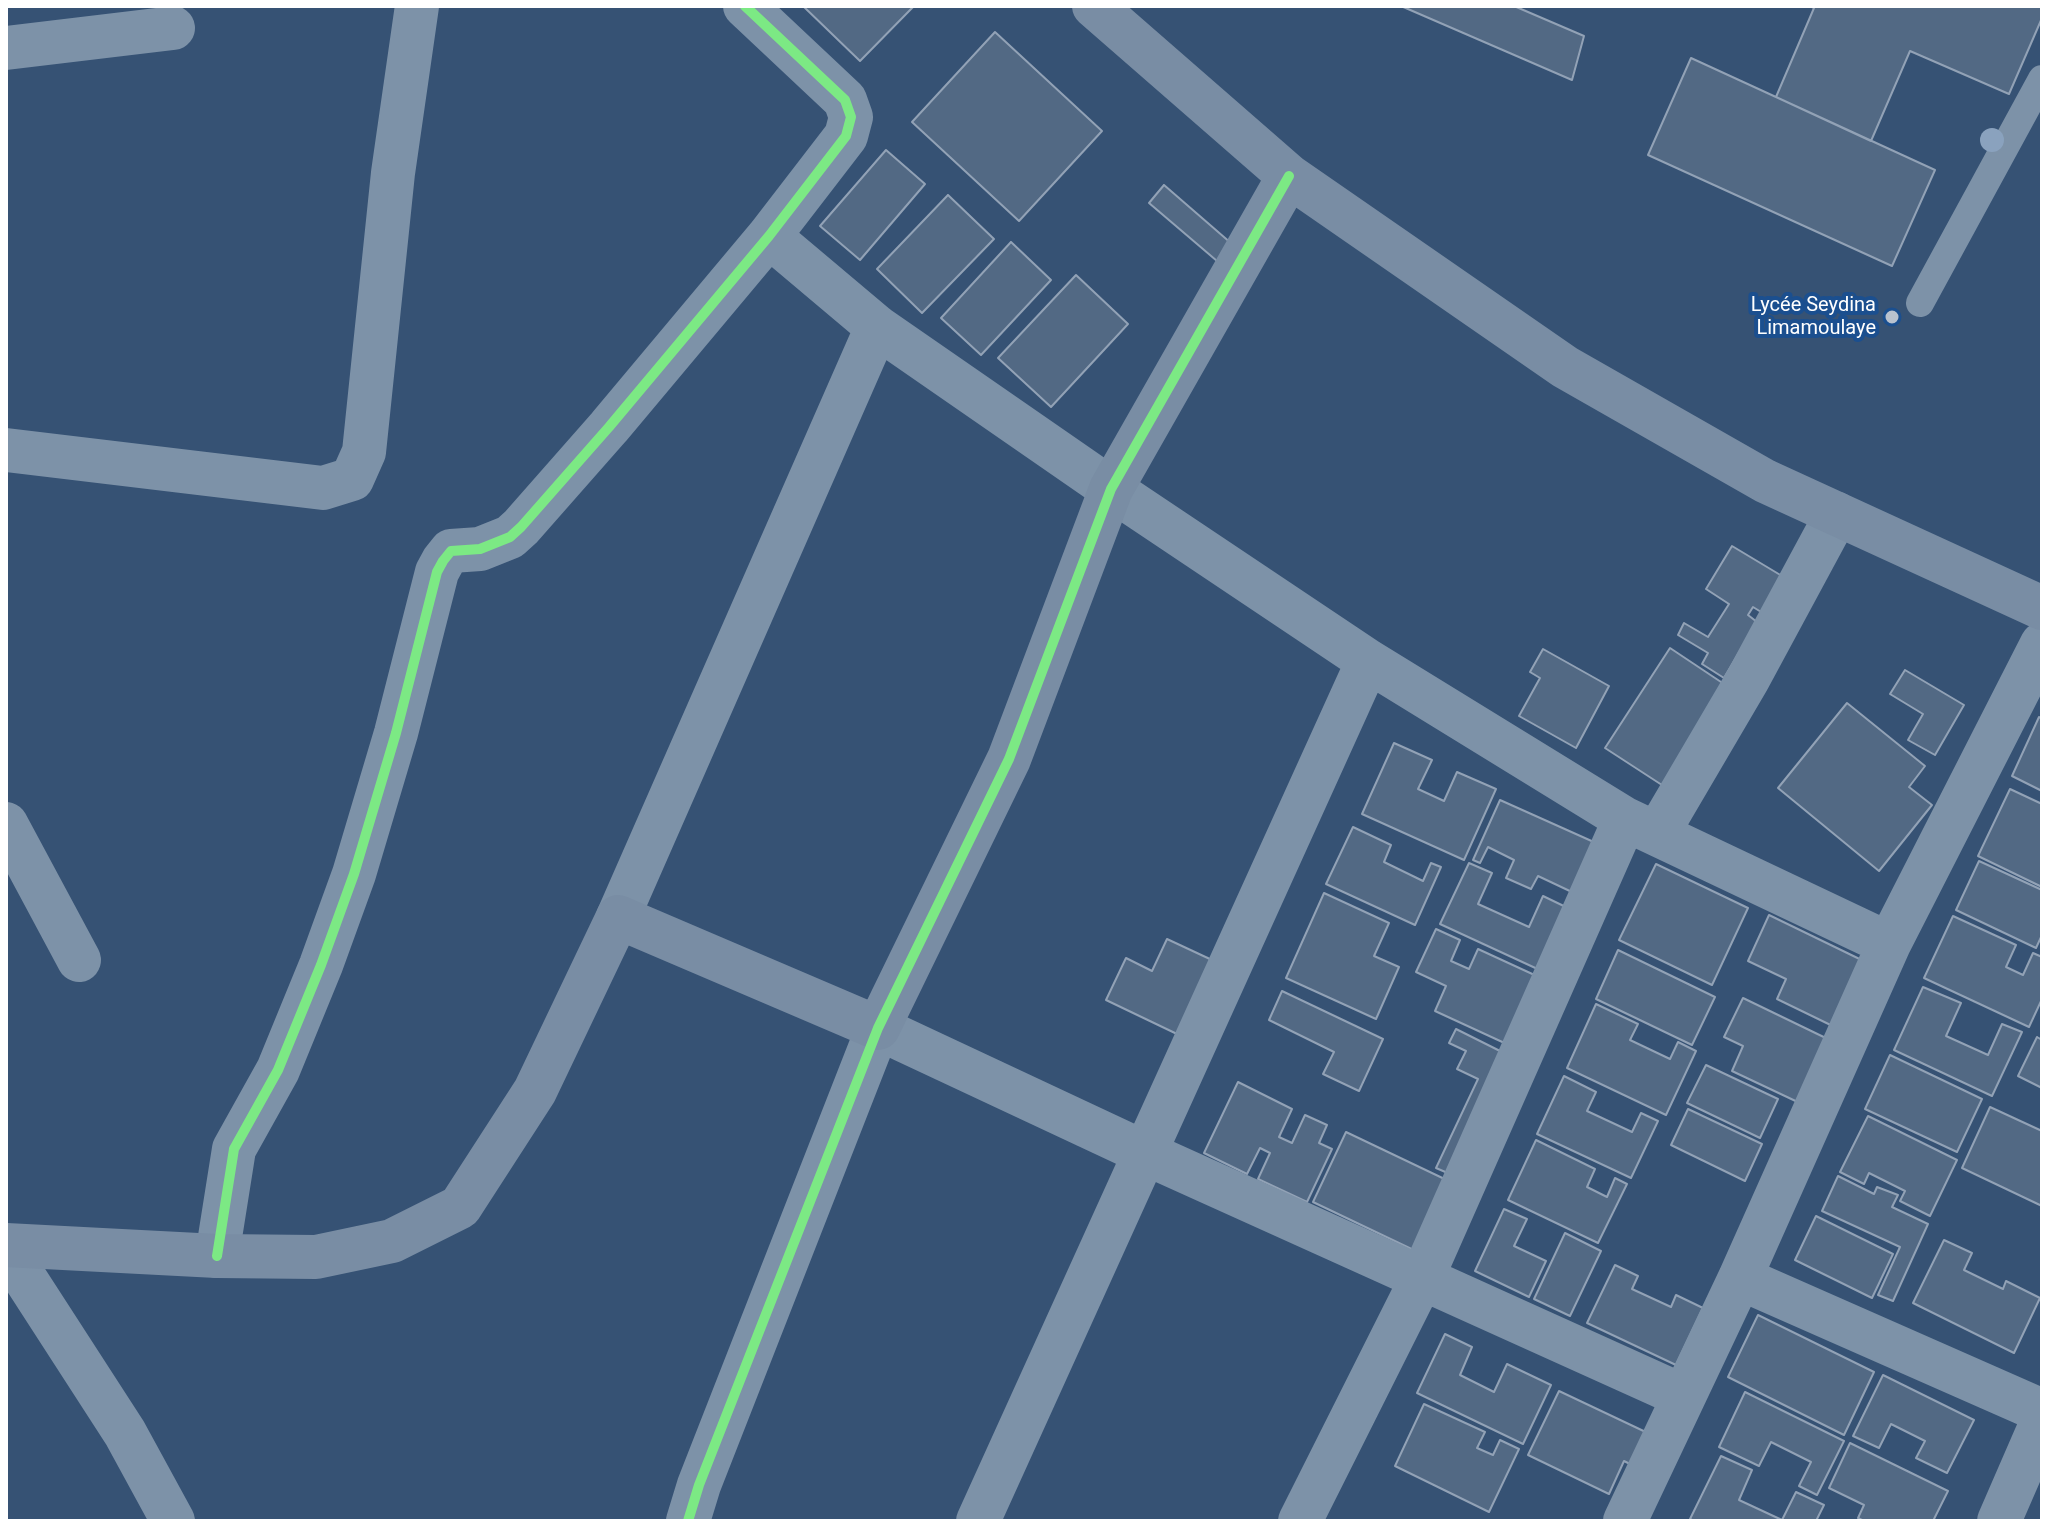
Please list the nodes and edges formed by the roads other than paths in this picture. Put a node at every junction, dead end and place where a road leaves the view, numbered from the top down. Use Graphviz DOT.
graph roads {
  1 [pos="417,6"];
  2 [pos="745,6"];
  3 [pos="1094,6"];
  4 [pos="173,28"];
  5 [pos="6,48"];
  6 [pos="2042,79"];
  7 [pos="1289,176"];
  8 [pos="769,236"];
  9 [pos="1920,303"];
  10 [pos="877,327"];
  11 [pos="6,450"];
  12 [pos="1111,489"];
  13 [pos="1837,514"];
  14 [pos="2042,608"];
  15 [pos="2042,644"];
  16 [pos="1368,661"];
  17 [pos="6,824"];
  18 [pos="1641,827"];
  19 [pos="618,917"];
  20 [pos="1889,944"];
  21 [pos="79,960"];
  22 [pos="878,1028"];
  23 [pos="1145,1153"];
  24 [pos="6,1247"];
  25 [pos="217,1256"];
  26 [pos="1422,1278"];
  27 [pos="1740,1278"];
  28 [pos="1683,1396"];
  29 [pos="2042,1411"];
  30 [pos="2042,1422"];
  31 [pos="173,1521"];
  32 [pos="688,1521"];
  33 [pos="978,1521"];
  34 [pos="1300,1521"];
  35 [pos="1625,1521"];
  36 [pos="1999,1521"];
  1 -- 11 [label="street"];
  2 -- 8 [label="street"];
  3 -- 7 [label="street"];
  4 -- 5 [label="street"];
  6 -- 9 [label="lane"];
  7 -- 12 [label="street"];
  7 -- 13 [label="street"];
  8 -- 10 [label="street"];
  8 -- 25 [label="street"];
  10 -- 12 [label="street"];
  10 -- 19 [label="street"];
  12 -- 16 [label="street"];
  12 -- 22 [label="street"];
  13 -- 14 [label="street"];
  13 -- 18 [label="street"];
  15 -- 20 [label="street"];
  16 -- 18 [label="street"];
  16 -- 23 [label="street"];
  17 -- 21 [label="street"];
  18 -- 20 [label="street"];
  18 -- 26 [label="street"];
  19 -- 22 [label="street"];
  19 -- 25 [label="street"];
  20 -- 27 [label="street"];
  22 -- 23 [label="street"];
  22 -- 32 [label="street"];
  23 -- 26 [label="street"];
  23 -- 33 [label="street"];
  24 -- 25 [label="street"];
  24 -- 31 [label="street"];
  26 -- 28 [label="street"];
  26 -- 34 [label="street"];
  27 -- 28 [label="street"];
  27 -- 29 [label="street"];
  28 -- 35 [label="street"];
  30 -- 36 [label="street"];
}
